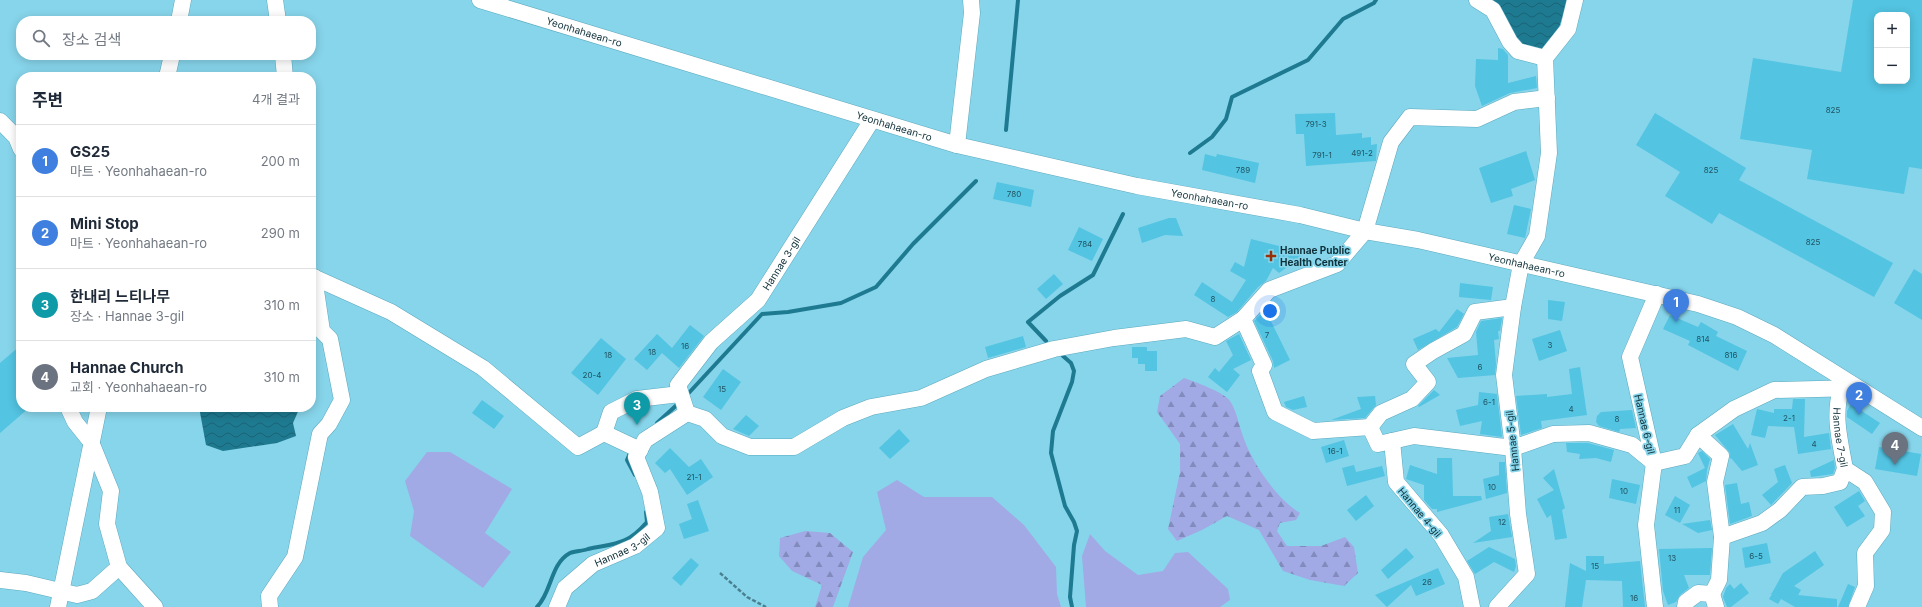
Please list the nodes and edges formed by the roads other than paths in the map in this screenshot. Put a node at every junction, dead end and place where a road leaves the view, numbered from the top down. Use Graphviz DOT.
graph roads {
  1 [pos="183,0"];
  2 [pos="275,0"];
  3 [pos="480,0"];
  4 [pos="971,0"];
  5 [pos="1477,0"];
  6 [pos="1575,0"];
  7 [pos="180,16"];
  8 [pos="277,16"];
  9 [pos="1545,58"];
  10 [pos="171,60"];
  11 [pos="283,60"];
  12 [pos="168,72"];
  13 [pos="284,72"];
  14 [pos="1547,98"];
  15 [pos="872,120"];
  16 [pos="0,121"];
  17 [pos="16,137"];
  18 [pos="957,145"];
  19 [pos="1365,230"];
  20 [pos="1521,264"];
  21 [pos="316,278"];
  22 [pos="1657,294"];
  23 [pos="316,298"];
  24 [pos="1513,307"];
  25 [pos="1243,319"];
  26 [pos="1849,388"];
  27 [pos="680,394"];
  28 [pos="1886,406"];
  29 [pos="70,412"];
  30 [pos="98,412"];
  31 [pos="687,413"];
  32 [pos="1922,422"];
  33 [pos="1370,427"];
  34 [pos="1922,428"];
  35 [pos="604,433"];
  36 [pos="1698,435"];
  37 [pos="1392,441"];
  38 [pos="91,442"];
  39 [pos="1514,448"];
  40 [pos="640,450"];
  41 [pos="1654,463"];
  42 [pos="1845,469"];
  43 [pos="1722,538"];
  44 [pos="119,567"];
  45 [pos="0,580"];
  46 [pos="59,599"];
  47 [pos="1714,601"];
  48 [pos="155,607"];
  49 [pos="270,607"];
  50 [pos="557,607"];
  51 [pos="1472,607"];
  52 [pos="1497,607"];
  53 [pos="1655,607"];
  54 [pos="1685,607"];
  55 [pos="1857,607"];
  1 -- 7 [label="street"];
  2 -- 8 [label="street"];
  3 -- 15 [label="street, Yeonhahaean-ro"];
  4 -- 18 [label="street"];
  5 -- 9 [label="street"];
  6 -- 9 [label="street"];
  9 -- 14 [label="street, Hannae 5-gil"];
  10 -- 12 [label="street"];
  11 -- 13 [label="street"];
  14 -- 19 [label="street"];
  14 -- 20 [label="street, Hannae 5-gil"];
  15 -- 18 [label="street, Yeonhahaean-ro"];
  15 -- 27 [label="street, Hannae 3-gil"];
  16 -- 17 [label="street"];
  18 -- 19 [label="street, Yeonhahaean-ro"];
  19 -- 20 [label="street, Yeonhahaean-ro"];
  19 -- 25 [label="street"];
  20 -- 22 [label="street, Yeonhahaean-ro"];
  20 -- 24 [label="street, Hannae 5-gil"];
  21 -- 35 [label="street"];
  22 -- 26 [label="street, Yeonhahaean-ro"];
  22 -- 41 [label="street, Hannae 6-gil"];
  23 -- 49 [label="street"];
  24 -- 33 [label="street"];
  24 -- 39 [label="street, Hannae 5-gil"];
  25 -- 31 [label="street"];
  25 -- 33 [label="street"];
  26 -- 28 [label="street, Yeonhahaean-ro"];
  26 -- 36 [label="street"];
  26 -- 42 [label="street, Hannae 7-gil"];
  27 -- 31 [label="street"];
  27 -- 35 [label="street"];
  28 -- 32 [label="street"];
  28 -- 34 [label="street, Yeonhahaean-ro"];
  29 -- 38 [label="street"];
  30 -- 38 [label="street"];
  31 -- 40 [label="street"];
  33 -- 37 [label="street"];
  35 -- 40 [label="street"];
  36 -- 41 [label="street"];
  36 -- 43 [label="street"];
  37 -- 39 [label="street"];
  37 -- 51 [label="street, Hannae 4-gil"];
  38 -- 44 [label="street"];
  38 -- 46 [label="street"];
  39 -- 41 [label="street"];
  39 -- 52 [label="street, Hannae 5-gil"];
  40 -- 50 [label="street, Hannae 3-gil"];
  41 -- 53 [label="street, Hannae 6-gil"];
  42 -- 43 [label="street"];
  42 -- 55 [label="street, Hannae 7-gil"];
  43 -- 47 [label="street"];
  44 -- 46 [label="street"];
  44 -- 48 [label="street"];
  45 -- 46 [label="street"];
  47 -- 54 [label="street"];
}
